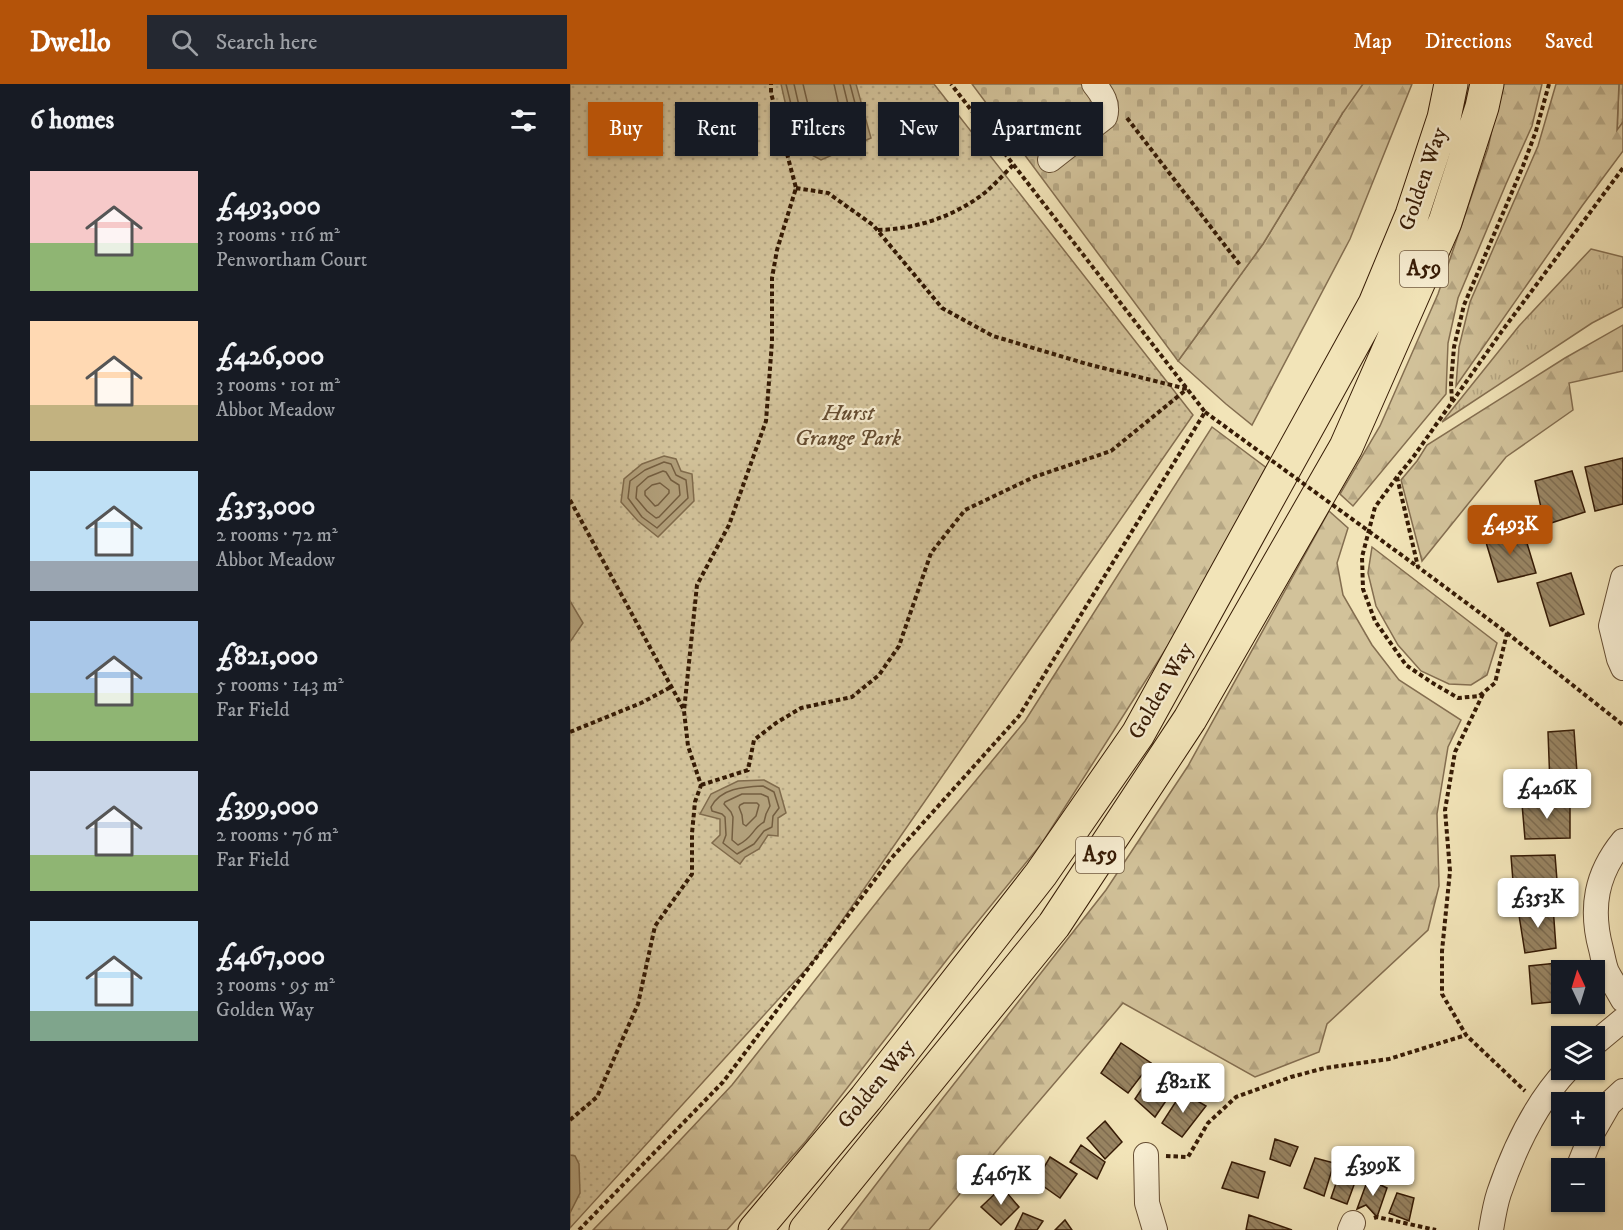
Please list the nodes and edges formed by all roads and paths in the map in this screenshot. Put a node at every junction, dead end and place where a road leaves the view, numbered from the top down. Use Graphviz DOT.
graph roads {
  1 [pos="771,84"];
  2 [pos="951,84"];
  3 [pos="1095,84"];
  4 [pos="1451,84"];
  5 [pos="1487,84"];
  6 [pos="1549,84"];
  7 [pos="1106,106"];
  8 [pos="1050,160"];
  9 [pos="1014,164"];
  10 [pos="1623,168"];
  11 [pos="796,188"];
  12 [pos="877,230"];
  13 [pos="1240,265"];
  14 [pos="1187,389"];
  15 [pos="1452,402"];
  16 [pos="1205,412"];
  17 [pos="1397,477"];
  18 [pos="570,500"];
  19 [pos="1418,567"];
  20 [pos="1623,578"];
  21 [pos="1507,633"];
  22 [pos="1623,668"];
  23 [pos="671,687"];
  24 [pos="1485,691"];
  25 [pos="684,711"];
  26 [pos="1623,725"];
  27 [pos="570,732"];
  28 [pos="701,785"];
  29 [pos="1623,841"];
  30 [pos="1623,1000"];
  31 [pos="1623,1020"];
  32 [pos="1466,1035"];
  33 [pos="1605,1035"];
  34 [pos="1559,1080"];
  35 [pos="1623,1091"];
  36 [pos="1539,1105"];
  37 [pos="1605,1111"];
  38 [pos="570,1120"];
  39 [pos="1146,1155"];
  40 [pos="1352,1227"];
  41 [pos="579,1230"];
  42 [pos="755,1230"];
  43 [pos="806,1230"];
  44 [pos="1155,1230"];
  45 [pos="1436,1230"];
  46 [pos="1491,1230"];
  1 -- 11 [label="path"];
  2 -- 9 [label="path"];
  3 -- 7 [label="street"];
  4 -- 42 [label="highway, Golden Way / A59"];
  5 -- 43 [label="highway, Golden Way / A59"];
  6 -- 15 [label="path"];
  7 -- 8 [label="street"];
  7 -- 13 [label="path"];
  9 -- 12 [label="path"];
  9 -- 14 [label="path"];
  10 -- 15 [label="path"];
  11 -- 12 [label="path"];
  11 -- 25 [label="path"];
  12 -- 14 [label="path"];
  14 -- 16 [label="path"];
  14 -- 28 [label="path"];
  15 -- 17 [label="path"];
  16 -- 19 [label="path, bridge"];
  16 -- 41 [label="path"];
  17 -- 19 [label="path"];
  17 -- 24 [label="path"];
  18 -- 23 [label="path"];
  19 -- 21 [label="path"];
  20 -- 22 [label="street"];
  21 -- 24 [label="path"];
  21 -- 26 [label="path"];
  23 -- 25 [label="path"];
  23 -- 27 [label="path"];
  24 -- 32 [label="path"];
  25 -- 28 [label="path"];
  28 -- 38 [label="path"];
  29 -- 30 [label="street"];
  31 -- 33 [label="street"];
  32 -- 36 [label="path"];
  32 -- 39 [label="path"];
  34 -- 36 [label="street"];
  35 -- 37 [label="street"];
  36 -- 46 [label="street"];
  39 -- 44 [label="street"];
  40 -- 45 [label="path"];
}
